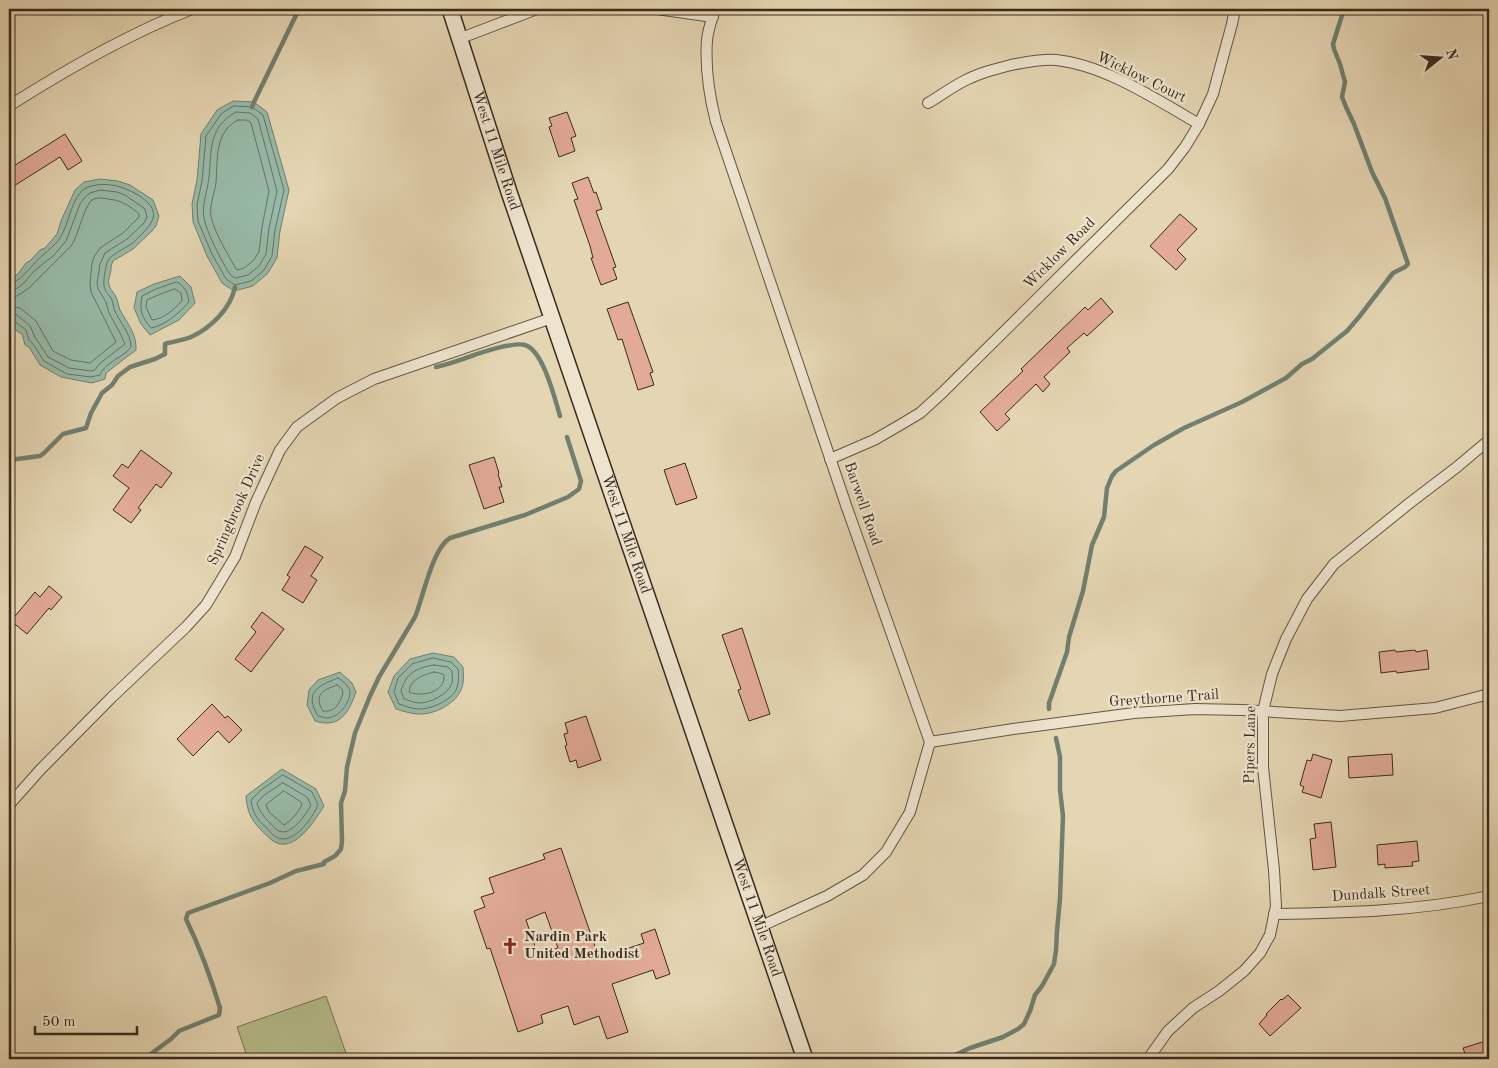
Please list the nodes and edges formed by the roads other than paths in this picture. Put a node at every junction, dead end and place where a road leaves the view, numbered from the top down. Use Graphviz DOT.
graph roads {
  1 [pos="192,9"];
  2 [pos="450,9"];
  3 [pos="537,9"];
  4 [pos="657,9"];
  5 [pos="1235,9"];
  6 [pos="714,13"];
  7 [pos="460,38"];
  8 [pos="928,103"];
  9 [pos="9,106"];
  10 [pos="1199,124"];
  11 [pos="552,318"];
  12 [pos="1489,440"];
  13 [pos="830,459"];
  14 [pos="1489,694"];
  15 [pos="1263,711"];
  16 [pos="930,742"];
  17 [pos="9,805"];
  18 [pos="1489,896"];
  19 [pos="1274,914"];
  20 [pos="759,927"];
  21 [pos="805,1059"];
  22 [pos="1148,1059"];
  1 -- 9 [label="street"];
  2 -- 7 [label="street, West 11 Mile Road"];
  3 -- 7 [label="street"];
  4 -- 6 [label="street"];
  5 -- 10 [label="street, Wicklow Road"];
  6 -- 13 [label="street, Barwell Road"];
  7 -- 11 [label="street, West 11 Mile Road"];
  8 -- 10 [label="street, Wicklow Court"];
  10 -- 13 [label="street, Wicklow Road"];
  11 -- 17 [label="street, Springbrook Drive"];
  11 -- 20 [label="street, West 11 Mile Road"];
  12 -- 15 [label="street, Pipers Lane"];
  13 -- 16 [label="street, Barwell Road"];
  14 -- 15 [label="street, Greythorne Trail"];
  15 -- 16 [label="street, Greythorne Trail"];
  15 -- 19 [label="street, Pipers Lane"];
  16 -- 20 [label="street"];
  18 -- 19 [label="street, Dundalk Street"];
  19 -- 22 [label="street, Pipers Lane"];
  20 -- 21 [label="street, West 11 Mile Road"];
}
